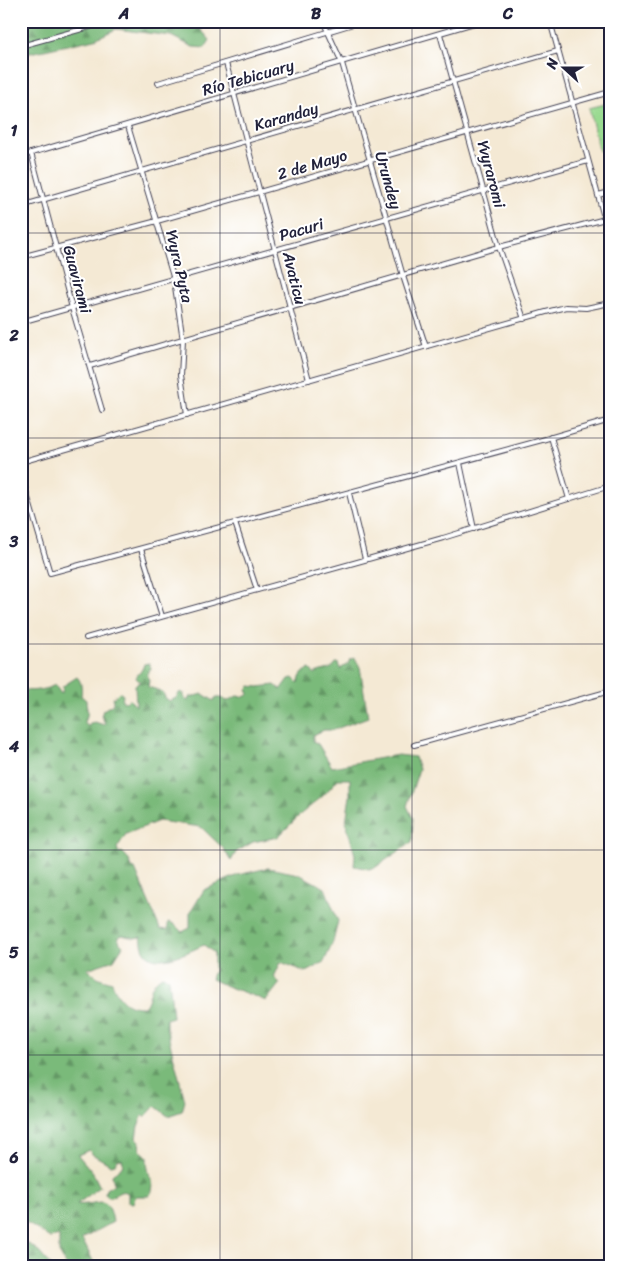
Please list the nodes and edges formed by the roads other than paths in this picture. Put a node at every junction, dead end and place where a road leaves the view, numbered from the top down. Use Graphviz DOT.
graph roads {
  1 [pos="111,21"];
  2 [pos="323,21"];
  3 [pos="363,21"];
  4 [pos="481,21"];
  5 [pos="550,21"];
  6 [pos="102,22"];
  7 [pos="328,33"];
  8 [pos="440,34"];
  9 [pos="21,46"];
  10 [pos="558,51"];
  11 [pos="342,63"];
  12 [pos="226,64"];
  13 [pos="453,80"];
  14 [pos="158,83"];
  15 [pos="610,92"];
  16 [pos="233,95"];
  17 [pos="572,102"];
  18 [pos="356,110"];
  19 [pos="128,126"];
  20 [pos="468,132"];
  21 [pos="245,141"];
  22 [pos="32,153"];
  23 [pos="21,156"];
  24 [pos="371,160"];
  25 [pos="588,161"];
  26 [pos="142,171"];
  27 [pos="483,190"];
  28 [pos="259,192"];
  29 [pos="610,192"];
  30 [pos="598,195"];
  31 [pos="44,200"];
  32 [pos="21,206"];
  33 [pos="387,217"];
  34 [pos="604,220"];
  35 [pos="157,221"];
  36 [pos="610,239"];
  37 [pos="499,247"];
  38 [pos="57,248"];
  39 [pos="275,249"];
  40 [pos="21,257"];
  41 [pos="403,276"];
  42 [pos="174,280"];
  43 [pos="610,304"];
  44 [pos="72,308"];
  45 [pos="290,308"];
  46 [pos="524,318"];
  47 [pos="21,322"];
  48 [pos="183,340"];
  49 [pos="426,347"];
  50 [pos="90,366"];
  51 [pos="309,380"];
  52 [pos="102,410"];
  53 [pos="187,415"];
  54 [pos="610,420"];
  55 [pos="551,437"];
  56 [pos="21,462"];
  57 [pos="460,463"];
  58 [pos="21,474"];
  59 [pos="610,486"];
  60 [pos="349,493"];
  61 [pos="569,498"];
  62 [pos="235,523"];
  63 [pos="474,529"];
  64 [pos="141,548"];
  65 [pos="365,560"];
  66 [pos="257,590"];
  67 [pos="162,616"];
  68 [pos="86,638"];
  69 [pos="610,690"];
  70 [pos="414,744"];
  1 -- 6 [label="street"];
  2 -- 7 [label="street, Urundey"];
  3 -- 7 [label="street"];
  4 -- 8 [label="street, Río Tebicuary"];
  5 -- 10 [label="street"];
  6 -- 9 [label="street"];
  7 -- 11 [label="street, Urundey"];
  7 -- 12 [label="street"];
  8 -- 11 [label="street, Río Tebicuary"];
  8 -- 13 [label="street, Yvyraromi"];
  10 -- 13 [label="street, Karanday"];
  10 -- 17 [label="street"];
  11 -- 16 [label="street, Río Tebicuary"];
  11 -- 18 [label="street, Urundey"];
  12 -- 14 [label="street"];
  12 -- 16 [label="street, Avaticu"];
  13 -- 18 [label="street, Karanday"];
  13 -- 20 [label="street, Yvyraromi"];
  15 -- 17 [label="street, 2 de Mayo"];
  16 -- 19 [label="street, Río Tebicuary"];
  16 -- 21 [label="street, Avaticu"];
  17 -- 20 [label="street, 2 de Mayo"];
  17 -- 25 [label="street"];
  18 -- 21 [label="street, Karanday"];
  18 -- 24 [label="street, Urundey"];
  19 -- 22 [label="street, Río Tebicuary"];
  19 -- 26 [label="street, Yvyra Pyta"];
  20 -- 24 [label="street, 2 de Mayo"];
  20 -- 27 [label="street, Yvyraromi"];
  21 -- 26 [label="street, Karanday"];
  21 -- 28 [label="street, Avaticu"];
  22 -- 23 [label="street, Río Tebicuary"];
  22 -- 31 [label="street, Guavirami"];
  24 -- 28 [label="street, 2 de Mayo"];
  24 -- 33 [label="street, Urundey"];
  25 -- 27 [label="street, Pacuri"];
  25 -- 30 [label="street"];
  26 -- 31 [label="street, Karanday"];
  26 -- 35 [label="street, Yvyra Pyta"];
  27 -- 33 [label="street, Pacuri"];
  27 -- 37 [label="street, Yvyraromi"];
  28 -- 35 [label="street, 2 de Mayo"];
  28 -- 39 [label="street, Avaticu"];
  29 -- 30 [label="street"];
  30 -- 34 [label="street"];
  31 -- 32 [label="street, Karanday"];
  31 -- 38 [label="street, Guavirami"];
  33 -- 39 [label="street, Pacuri"];
  33 -- 41 [label="street, Urundey"];
  34 -- 36 [label="street"];
  34 -- 37 [label="street"];
  35 -- 38 [label="street, 2 de Mayo"];
  35 -- 42 [label="street, Yvyra Pyta"];
  37 -- 41 [label="street"];
  37 -- 46 [label="street, Yvyraromi"];
  38 -- 40 [label="street, 2 de Mayo"];
  38 -- 44 [label="street, Guavirami"];
  39 -- 42 [label="street, Pacuri"];
  39 -- 45 [label="street, Avaticu"];
  41 -- 45 [label="street"];
  41 -- 49 [label="street, Urundey"];
  42 -- 44 [label="street, Pacuri"];
  42 -- 48 [label="street, Yvyra Pyta"];
  43 -- 46 [label="street"];
  44 -- 47 [label="street, Pacuri"];
  44 -- 50 [label="street, Guavirami"];
  45 -- 48 [label="street"];
  45 -- 51 [label="street, Avaticu"];
  46 -- 49 [label="street"];
  48 -- 50 [label="street"];
  48 -- 53 [label="street, Yvyra Pyta"];
  49 -- 51 [label="street"];
  50 -- 52 [label="street, Guavirami"];
  51 -- 53 [label="street"];
  53 -- 56 [label="street"];
  54 -- 55 [label="street"];
  55 -- 57 [label="street"];
  55 -- 61 [label="street"];
  57 -- 60 [label="street"];
  57 -- 63 [label="street"];
  58 -- 64 [label="street"];
  59 -- 61 [label="street"];
  60 -- 62 [label="street"];
  60 -- 65 [label="street"];
  61 -- 63 [label="street"];
  62 -- 64 [label="street"];
  62 -- 66 [label="street"];
  63 -- 65 [label="street"];
  64 -- 67 [label="street"];
  65 -- 66 [label="street"];
  66 -- 67 [label="street"];
  67 -- 68 [label="street"];
  69 -- 70 [label="street"];
}
